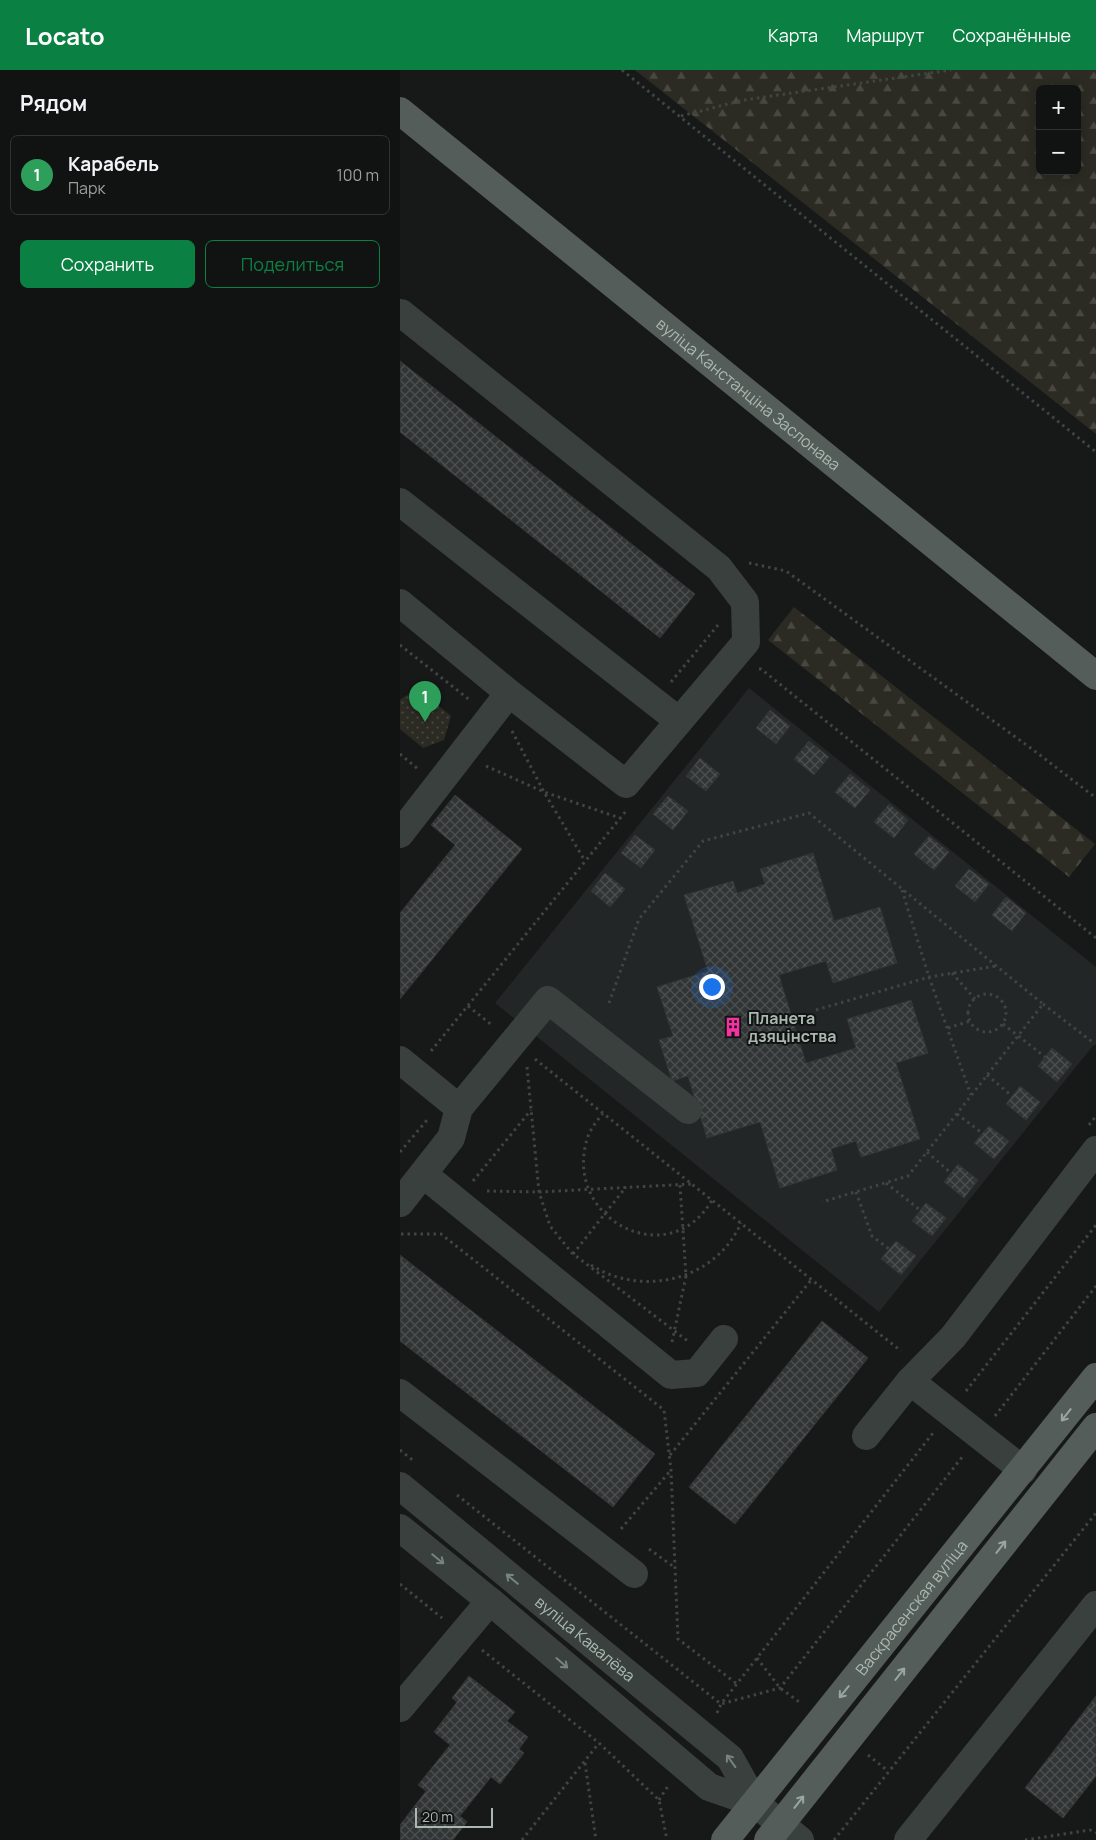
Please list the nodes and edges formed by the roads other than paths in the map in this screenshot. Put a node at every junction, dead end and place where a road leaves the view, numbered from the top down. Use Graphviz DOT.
graph roads {
  1 [pos="400,111"];
  2 [pos="401,313"];
  3 [pos="400,502"];
  4 [pos="400,603"];
  5 [pos="1096,676"];
  6 [pos="509,693"];
  7 [pos="679,721"];
  8 [pos="400,834"];
  9 [pos="400,1060"];
  10 [pos="459,1108"];
  11 [pos="688,1110"];
  12 [pos="1096,1150"];
  13 [pos="423,1174"];
  14 [pos="403,1215"];
  15 [pos="716,1348"];
  16 [pos="908,1368"];
  17 [pos="1096,1377"];
  18 [pos="400,1392"];
  19 [pos="1096,1427"];
  20 [pos="866,1436"];
  21 [pos="1023,1470"];
  22 [pos="400,1486"];
  23 [pos="400,1528"];
  24 [pos="634,1574"];
  25 [pos="490,1601"];
  26 [pos="1096,1605"];
  27 [pos="400,1708"];
  28 [pos="755,1803"];
  29 [pos="783,1835"];
  30 [pos="726,1840"];
  31 [pos="908,1840"];
  1 -- 5 [label="main road, вуліца Канстанціна Заслонава"];
  2 -- 7 [label="street"];
  3 -- 7 [label="street"];
  4 -- 6 [label="street"];
  6 -- 7 [label="street"];
  6 -- 8 [label="street"];
  9 -- 10 [label="street"];
  10 -- 11 [label="street"];
  10 -- 13 [label="street"];
  12 -- 16 [label="street"];
  13 -- 14 [label="street"];
  13 -- 15 [label="street"];
  16 -- 20 [label="street"];
  16 -- 21 [label="street"];
  17 -- 21 [label="main road, Васкрасенская вуліца, one-way"];
  18 -- 24 [label="street"];
  29 -- 19 [label="main road, Васкрасенская вуліца, one-way"];
  21 -- 28 [label="main road, Васкрасенская вуліца, one-way"];
  28 -- 22 [label="street, вуліца Кавалёва, one-way"];
  23 -- 25 [label="street, вуліца Кавалёва, one-way"];
  25 -- 27 [label="street"];
  25 -- 28 [label="street, вуліца Кавалёва, one-way"];
  26 -- 31 [label="street"];
  28 -- 29 [label="street, вуліца Кавалёва"];
  28 -- 30 [label="main road, Васкрасенская вуліца"];
}
